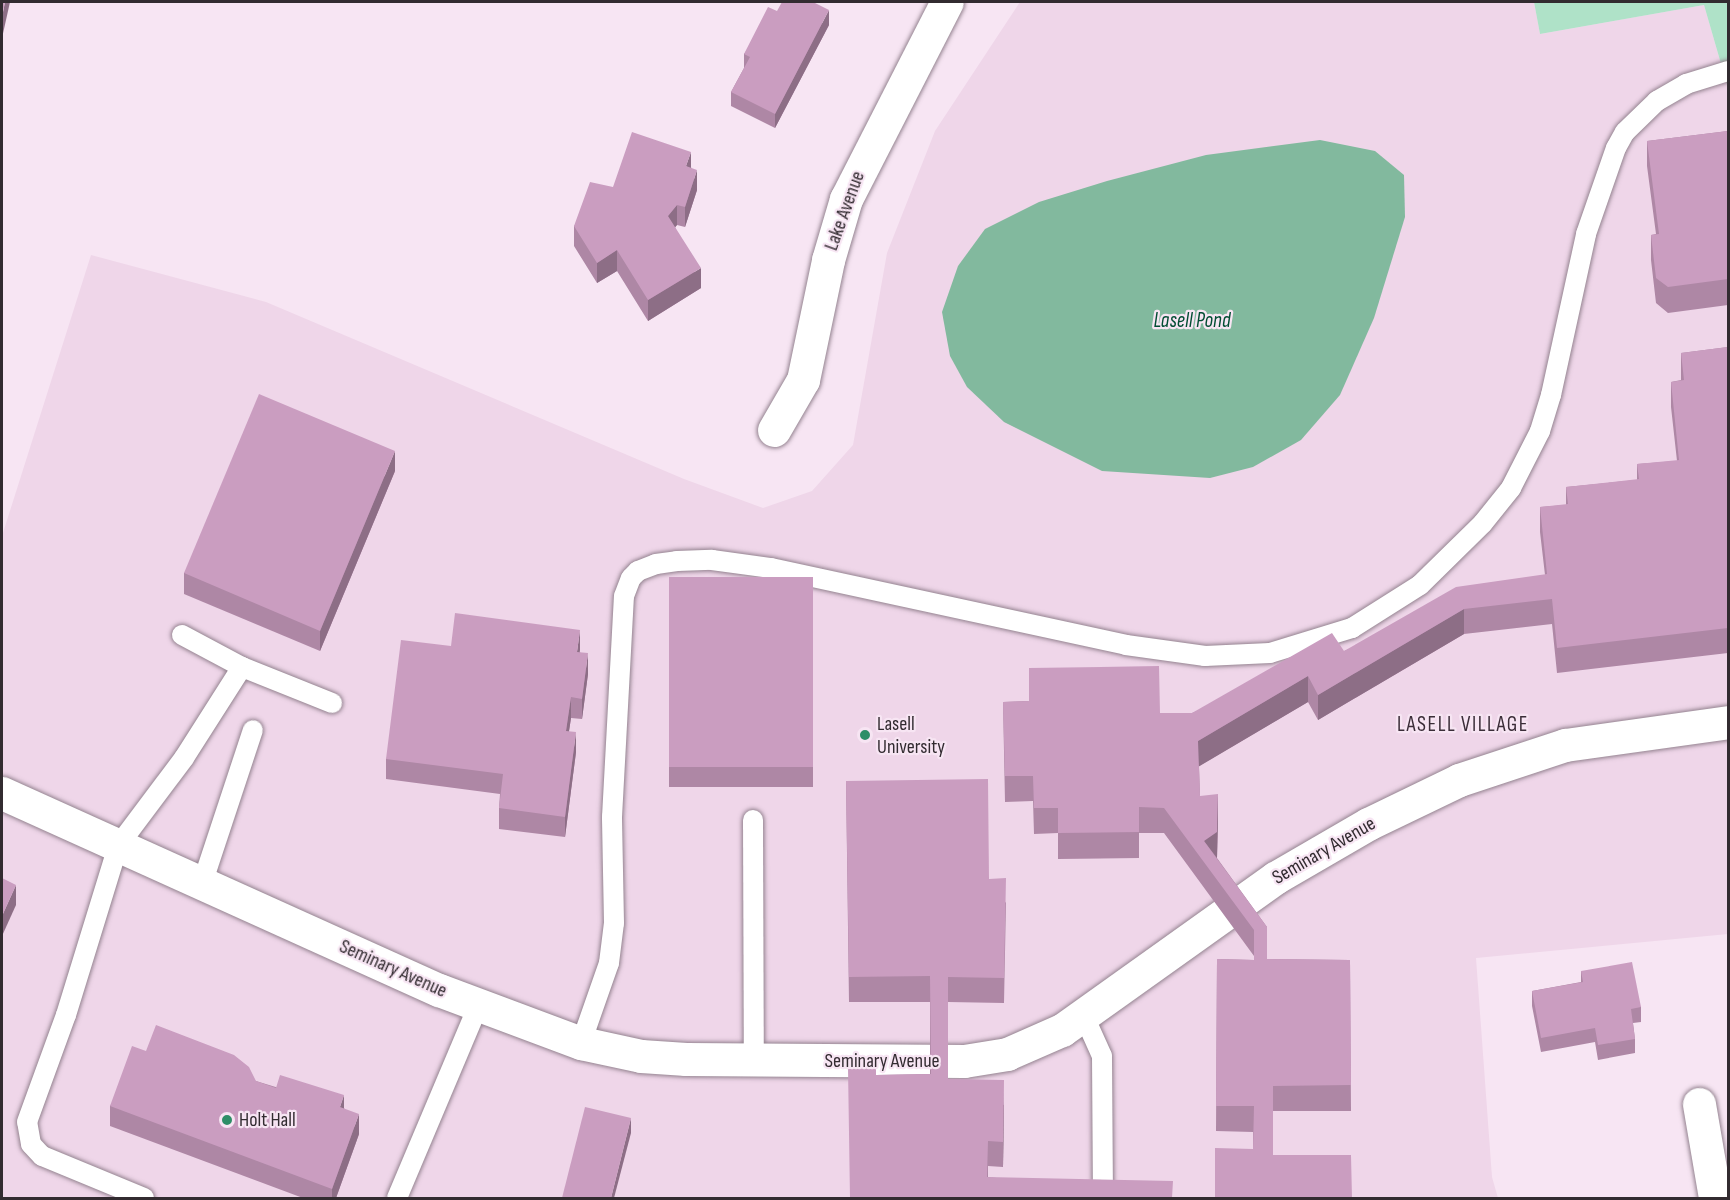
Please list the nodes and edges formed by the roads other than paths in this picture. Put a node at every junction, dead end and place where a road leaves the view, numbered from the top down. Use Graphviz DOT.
graph roads {
  1 [pos="947,2"];
  2 [pos="1728,71"];
  3 [pos="774,430"];
  4 [pos="182,635"];
  5 [pos="242,667"];
  6 [pos="332,703"];
  7 [pos="1728,722"];
  8 [pos="254,730"];
  9 [pos="2,794"];
  10 [pos="753,820"];
  11 [pos="118,846"];
  12 [pos="202,884"];
  13 [pos="478,1006"];
  14 [pos="1084,1016"];
  15 [pos="581,1043"];
  16 [pos="754,1060"];
  17 [pos="1699,1104"];
  18 [pos="1103,1187"];
  19 [pos="144,1198"];
  20 [pos="397,1198"];
  21 [pos="1715,1198"];
  1 -- 3 [label="street, Lake Avenue"];
  2 -- 15 [label="lane"];
  4 -- 5 [label="lane"];
  5 -- 6 [label="lane"];
  5 -- 11 [label="lane"];
  7 -- 14 [label="street, Seminary Avenue"];
  8 -- 12 [label="lane"];
  9 -- 11 [label="street, Seminary Avenue"];
  10 -- 16 [label="lane"];
  11 -- 12 [label="street, Seminary Avenue"];
  11 -- 19 [label="lane"];
  12 -- 13 [label="street, Seminary Avenue"];
  13 -- 15 [label="street, Seminary Avenue"];
  13 -- 20 [label="lane"];
  14 -- 16 [label="street, Seminary Avenue"];
  14 -- 18 [label="lane"];
  15 -- 16 [label="street, Seminary Avenue"];
  17 -- 21 [label="street"];
}
